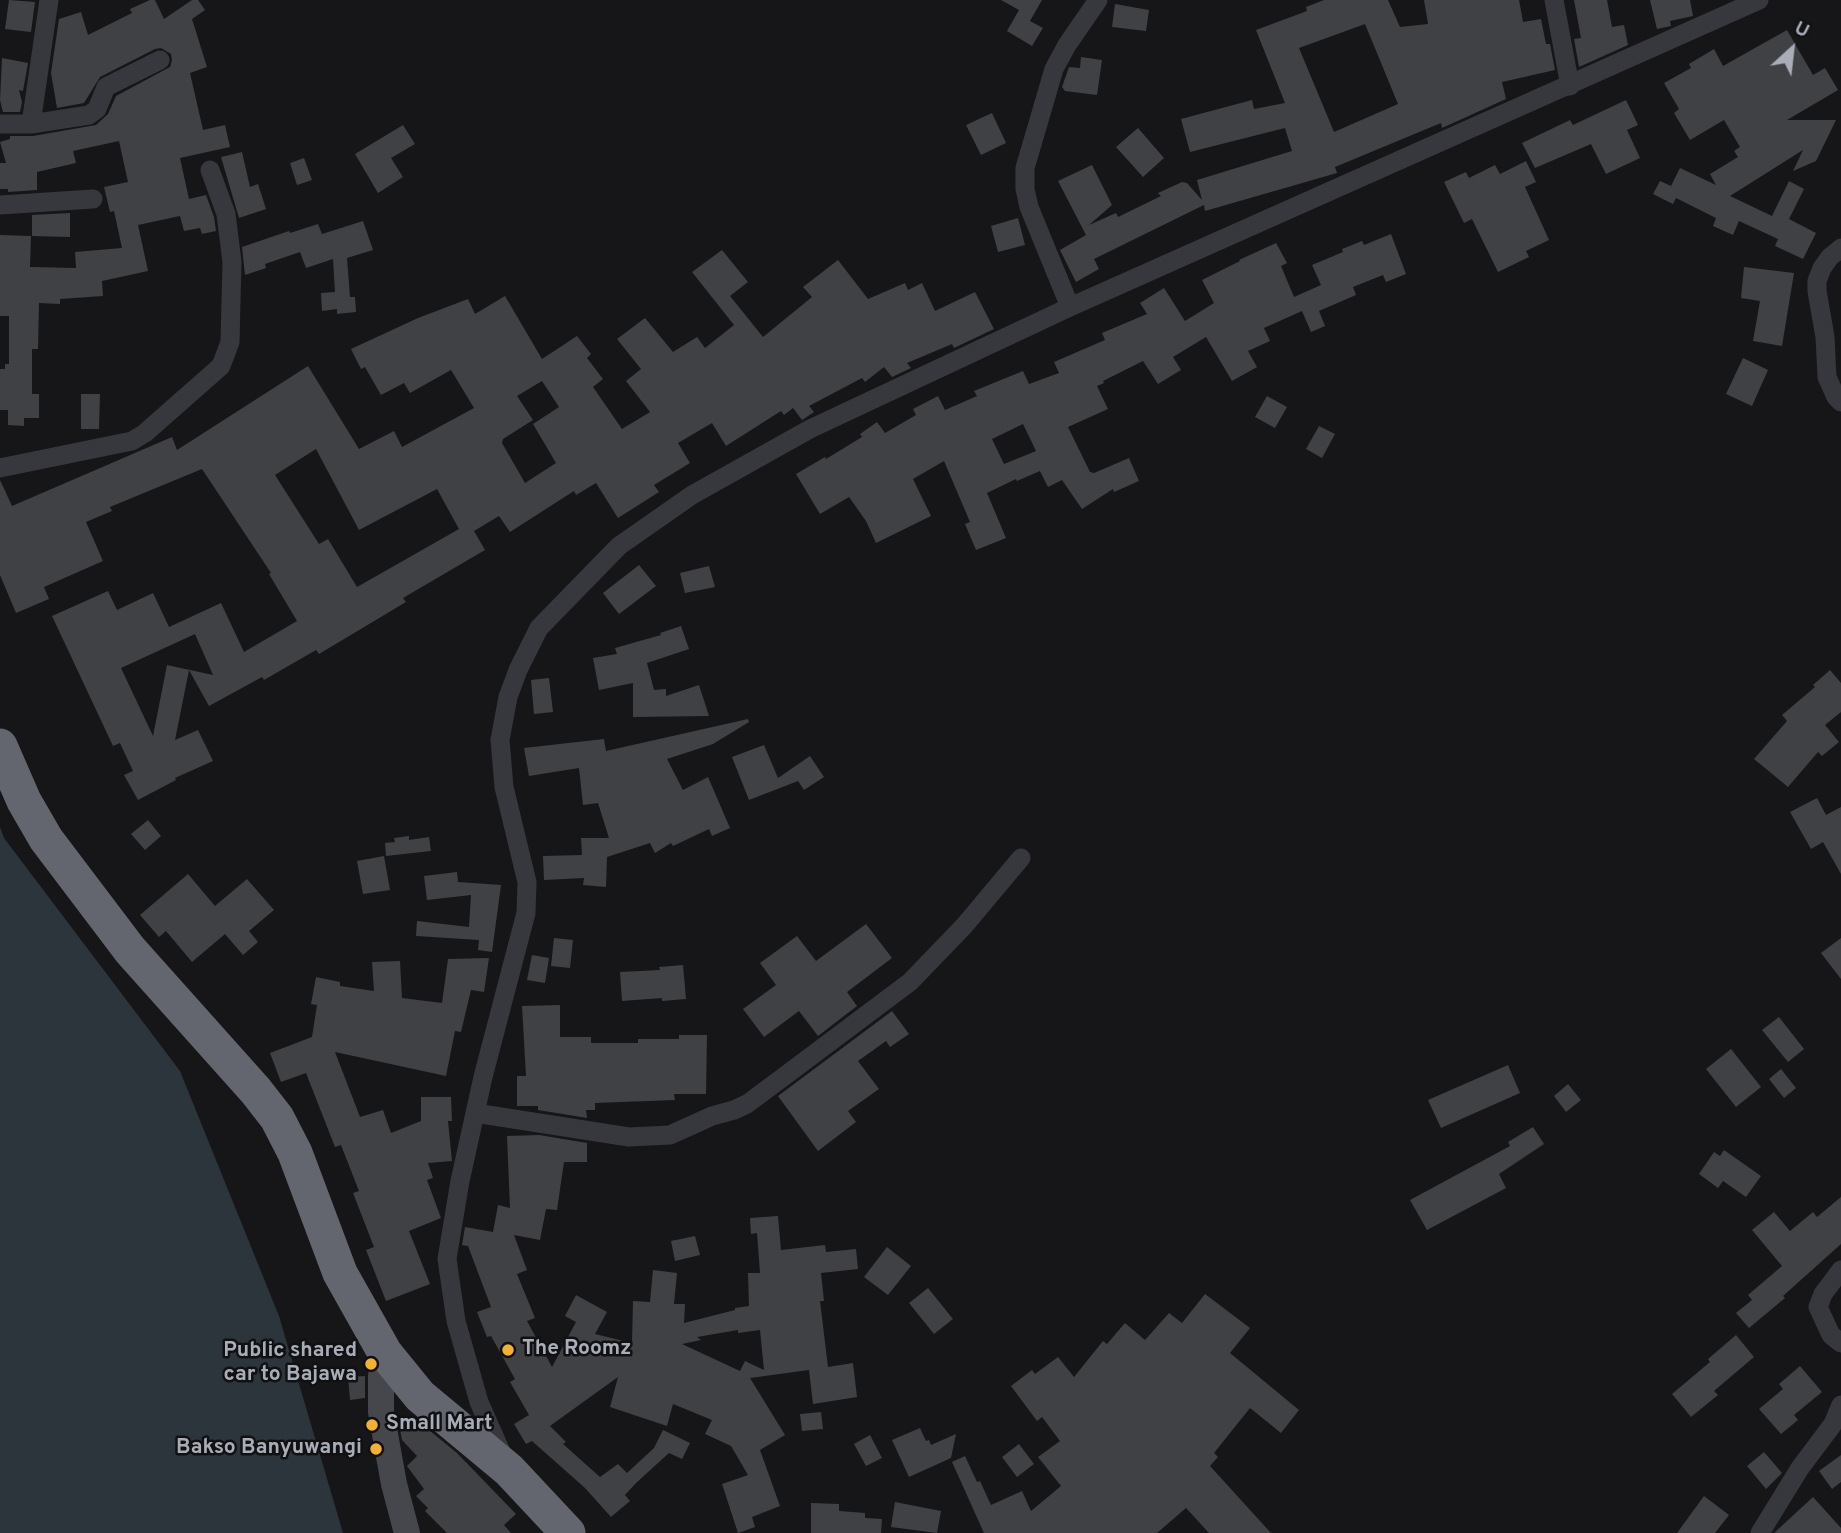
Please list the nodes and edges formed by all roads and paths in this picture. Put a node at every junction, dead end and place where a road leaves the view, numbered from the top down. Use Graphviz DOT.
graph roads {
  1 [pos="49,0"];
  2 [pos="1098,0"];
  3 [pos="1554,0"];
  4 [pos="1759,0"];
  5 [pos="160,60"];
  6 [pos="1570,86"];
  7 [pos="0,124"];
  8 [pos="31,124"];
  9 [pos="211,170"];
  10 [pos="93,199"];
  11 [pos="0,205"];
  12 [pos="1841,248"];
  13 [pos="1070,307"];
  14 [pos="1841,402"];
  15 [pos="0,468"];
  16 [pos="0,746"];
  17 [pos="1021,858"];
  18 [pos="475,1113"];
  19 [pos="1841,1270"];
  20 [pos="1841,1343"];
  21 [pos="385,1353"];
  22 [pos="1841,1405"];
  23 [pos="509,1470"];
  24 [pos="407,1533"];
  25 [pos="568,1533"];
  26 [pos="1760,1533"];
  1 -- 8 [label="street"];
  2 -- 13 [label="street"];
  3 -- 6 [label="street"];
  4 -- 6 [label="street"];
  5 -- 8 [label="street"];
  6 -- 13 [label="street"];
  7 -- 8 [label="street"];
  9 -- 15 [label="street"];
  10 -- 11 [label="street"];
  12 -- 14 [label="street"];
  13 -- 18 [label="street"];
  16 -- 21 [label="highway"];
  17 -- 18 [label="street"];
  18 -- 23 [label="street"];
  19 -- 20 [label="street"];
  21 -- 23 [label="highway"];
  21 -- 24 [label="street"];
  22 -- 26 [label="street"];
  23 -- 25 [label="highway"];
}
